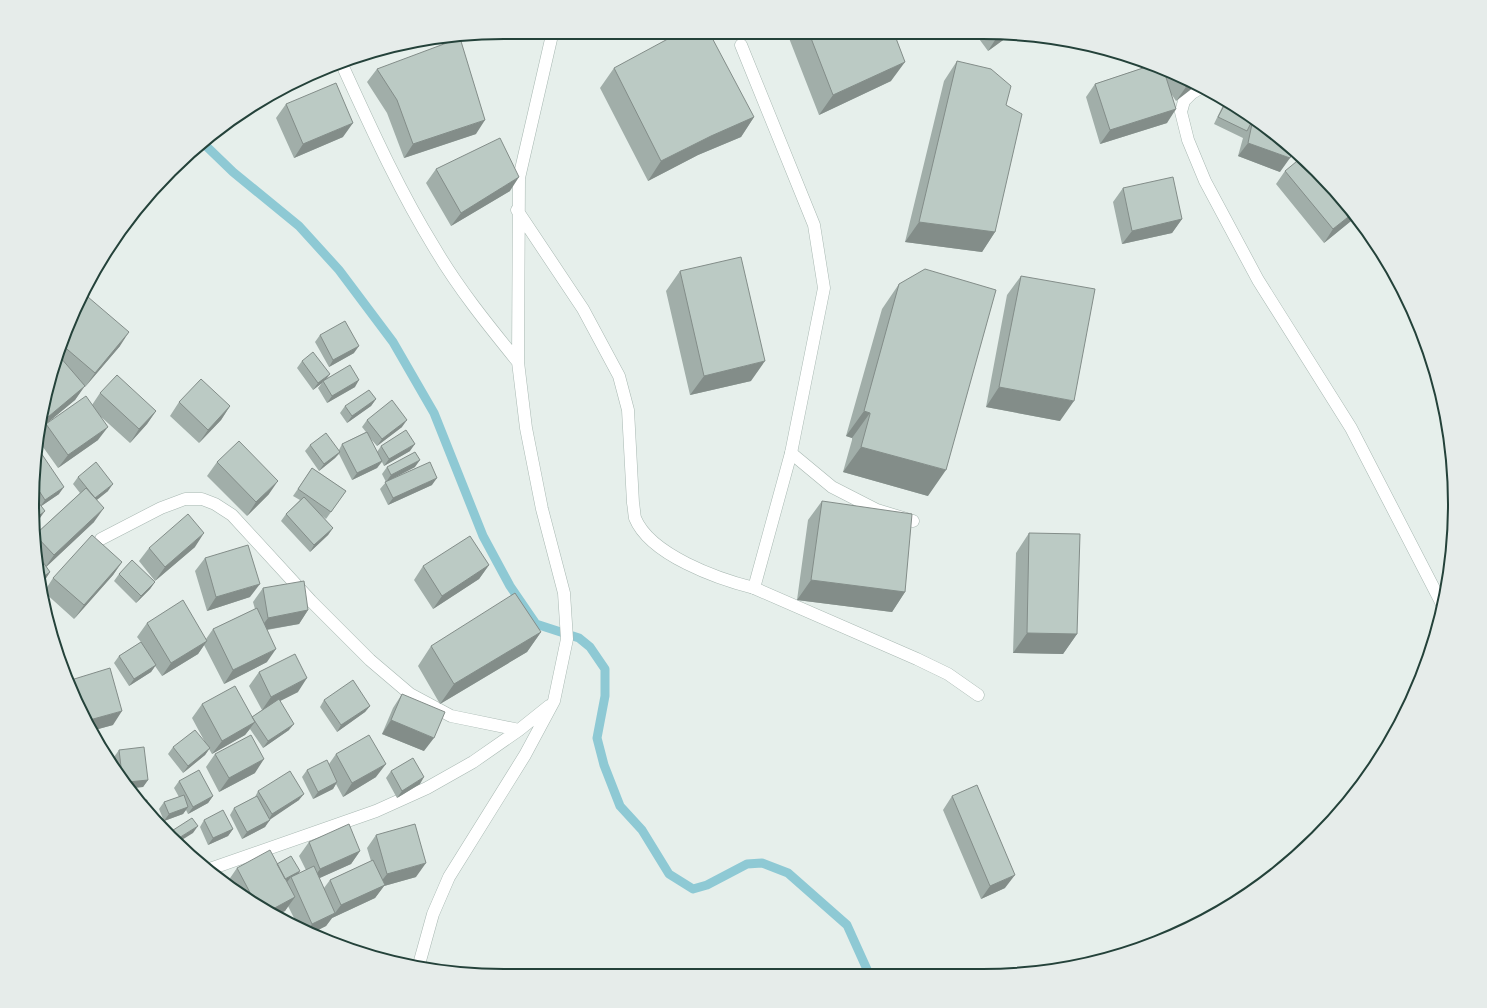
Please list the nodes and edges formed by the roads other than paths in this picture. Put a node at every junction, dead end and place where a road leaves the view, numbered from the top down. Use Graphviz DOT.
graph roads {
  1 [pos="551,39"];
  2 [pos="741,45"];
  3 [pos="344,69"];
  4 [pos="1196,91"];
  5 [pos="517,210"];
  6 [pos="518,362"];
  7 [pos="791,453"];
  8 [pos="913,521"];
  9 [pos="101,539"];
  10 [pos="754,588"];
  11 [pos="1438,597"];
  12 [pos="978,695"];
  13 [pos="554,701"];
  14 [pos="519,730"];
  15 [pos="214,868"];
  16 [pos="420,961"];
  1 -- 5 [label="street"];
  2 -- 7 [label="street"];
  3 -- 6 [label="street"];
  4 -- 11 [label="street"];
  5 -- 6 [label="street"];
  5 -- 10 [label="street"];
  6 -- 13 [label="street"];
  7 -- 8 [label="street"];
  7 -- 10 [label="street"];
  9 -- 14 [label="street"];
  10 -- 12 [label="street"];
  13 -- 14 [label="street"];
  13 -- 16 [label="street"];
  14 -- 15 [label="street"];
}
